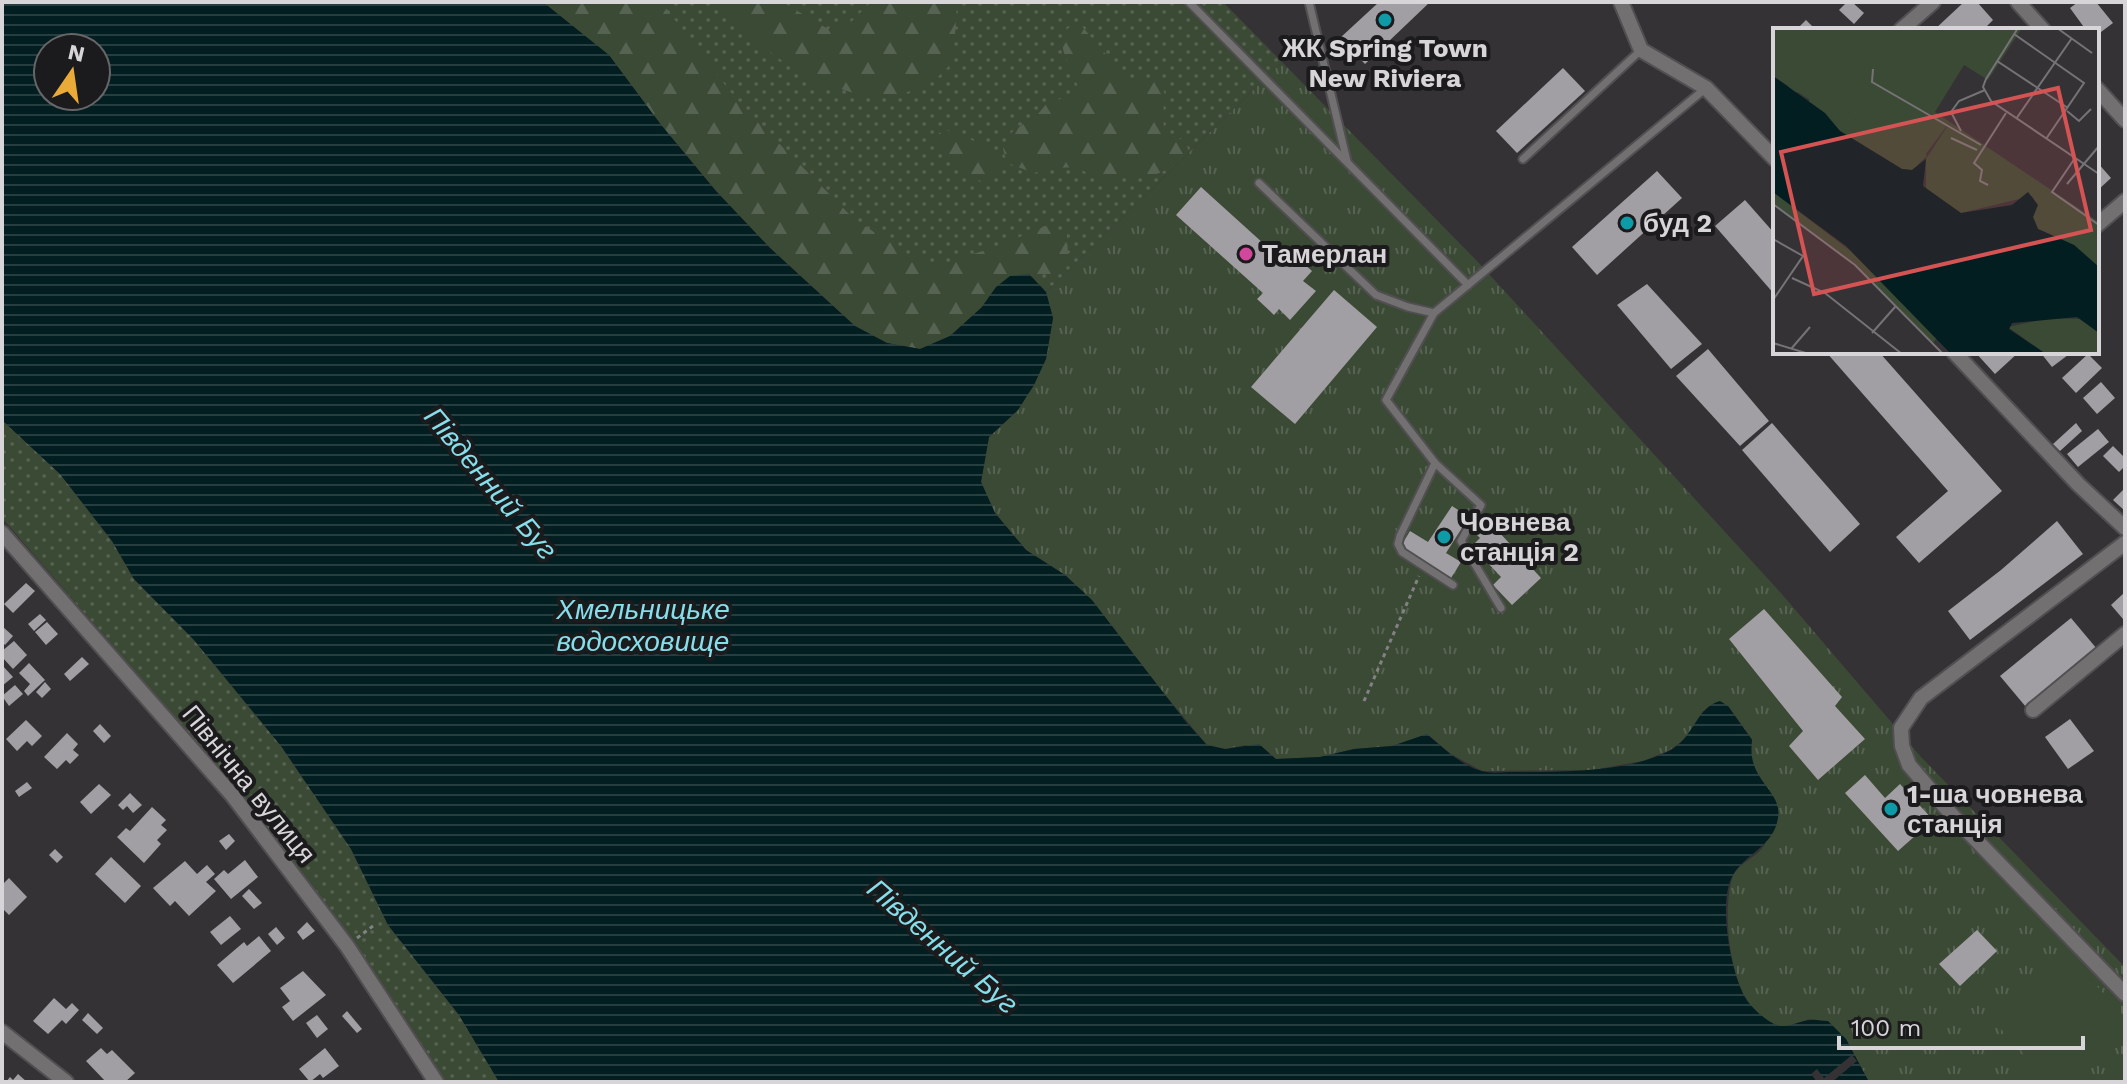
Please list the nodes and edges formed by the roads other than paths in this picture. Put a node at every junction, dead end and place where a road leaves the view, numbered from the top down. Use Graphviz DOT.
graph roads {
  1 [pos="1189,2"];
  2 [pos="1309,2"];
  3 [pos="1621,2"];
  4 [pos="1933,2"];
  5 [pos="2018,2"];
  6 [pos="1903,28"];
  7 [pos="2041,28"];
  8 [pos="1641,50"];
  9 [pos="1706,88"];
  10 [pos="2099,91"];
  11 [pos="2125,120"];
  12 [pos="1772,150"];
  13 [pos="1523,159"];
  14 [pos="1347,164"];
  15 [pos="1259,183"];
  16 [pos="2125,201"];
  17 [pos="2099,223"];
  18 [pos="1468,285"];
  19 [pos="1434,313"];
  20 [pos="1956,354"];
  21 [pos="1435,463"];
  22 [pos="2125,528"];
  23 [pos="2,533"];
  24 [pos="2125,543"];
  25 [pos="1453,585"];
  26 [pos="1501,608"];
  27 [pos="2125,634"];
  28 [pos="2033,710"];
  29 [pos="2125,994"];
  30 [pos="2,1032"];
  31 [pos="66,1082"];
  32 [pos="436,1082"];
  1 -- 14 [label="lane"];
  2 -- 14 [label="lane"];
  3 -- 8 [label="street"];
  4 -- 6 [label="street"];
  5 -- 7 [label="street"];
  8 -- 9 [label="street"];
  8 -- 13 [label="lane"];
  9 -- 12 [label="street"];
  9 -- 18 [label="lane"];
  10 -- 11 [label="street"];
  14 -- 18 [label="lane"];
  15 -- 19 [label="lane"];
  16 -- 17 [label="street"];
  18 -- 19 [label="lane"];
  19 -- 21 [label="lane"];
  20 -- 22 [label="street"];
  21 -- 25 [label="lane"];
  21 -- 26 [label="lane"];
  23 -- 32 [label="street, Північна вулиця"];
  24 -- 29 [label="street"];
  27 -- 28 [label="street"];
  30 -- 31 [label="street"];
}
